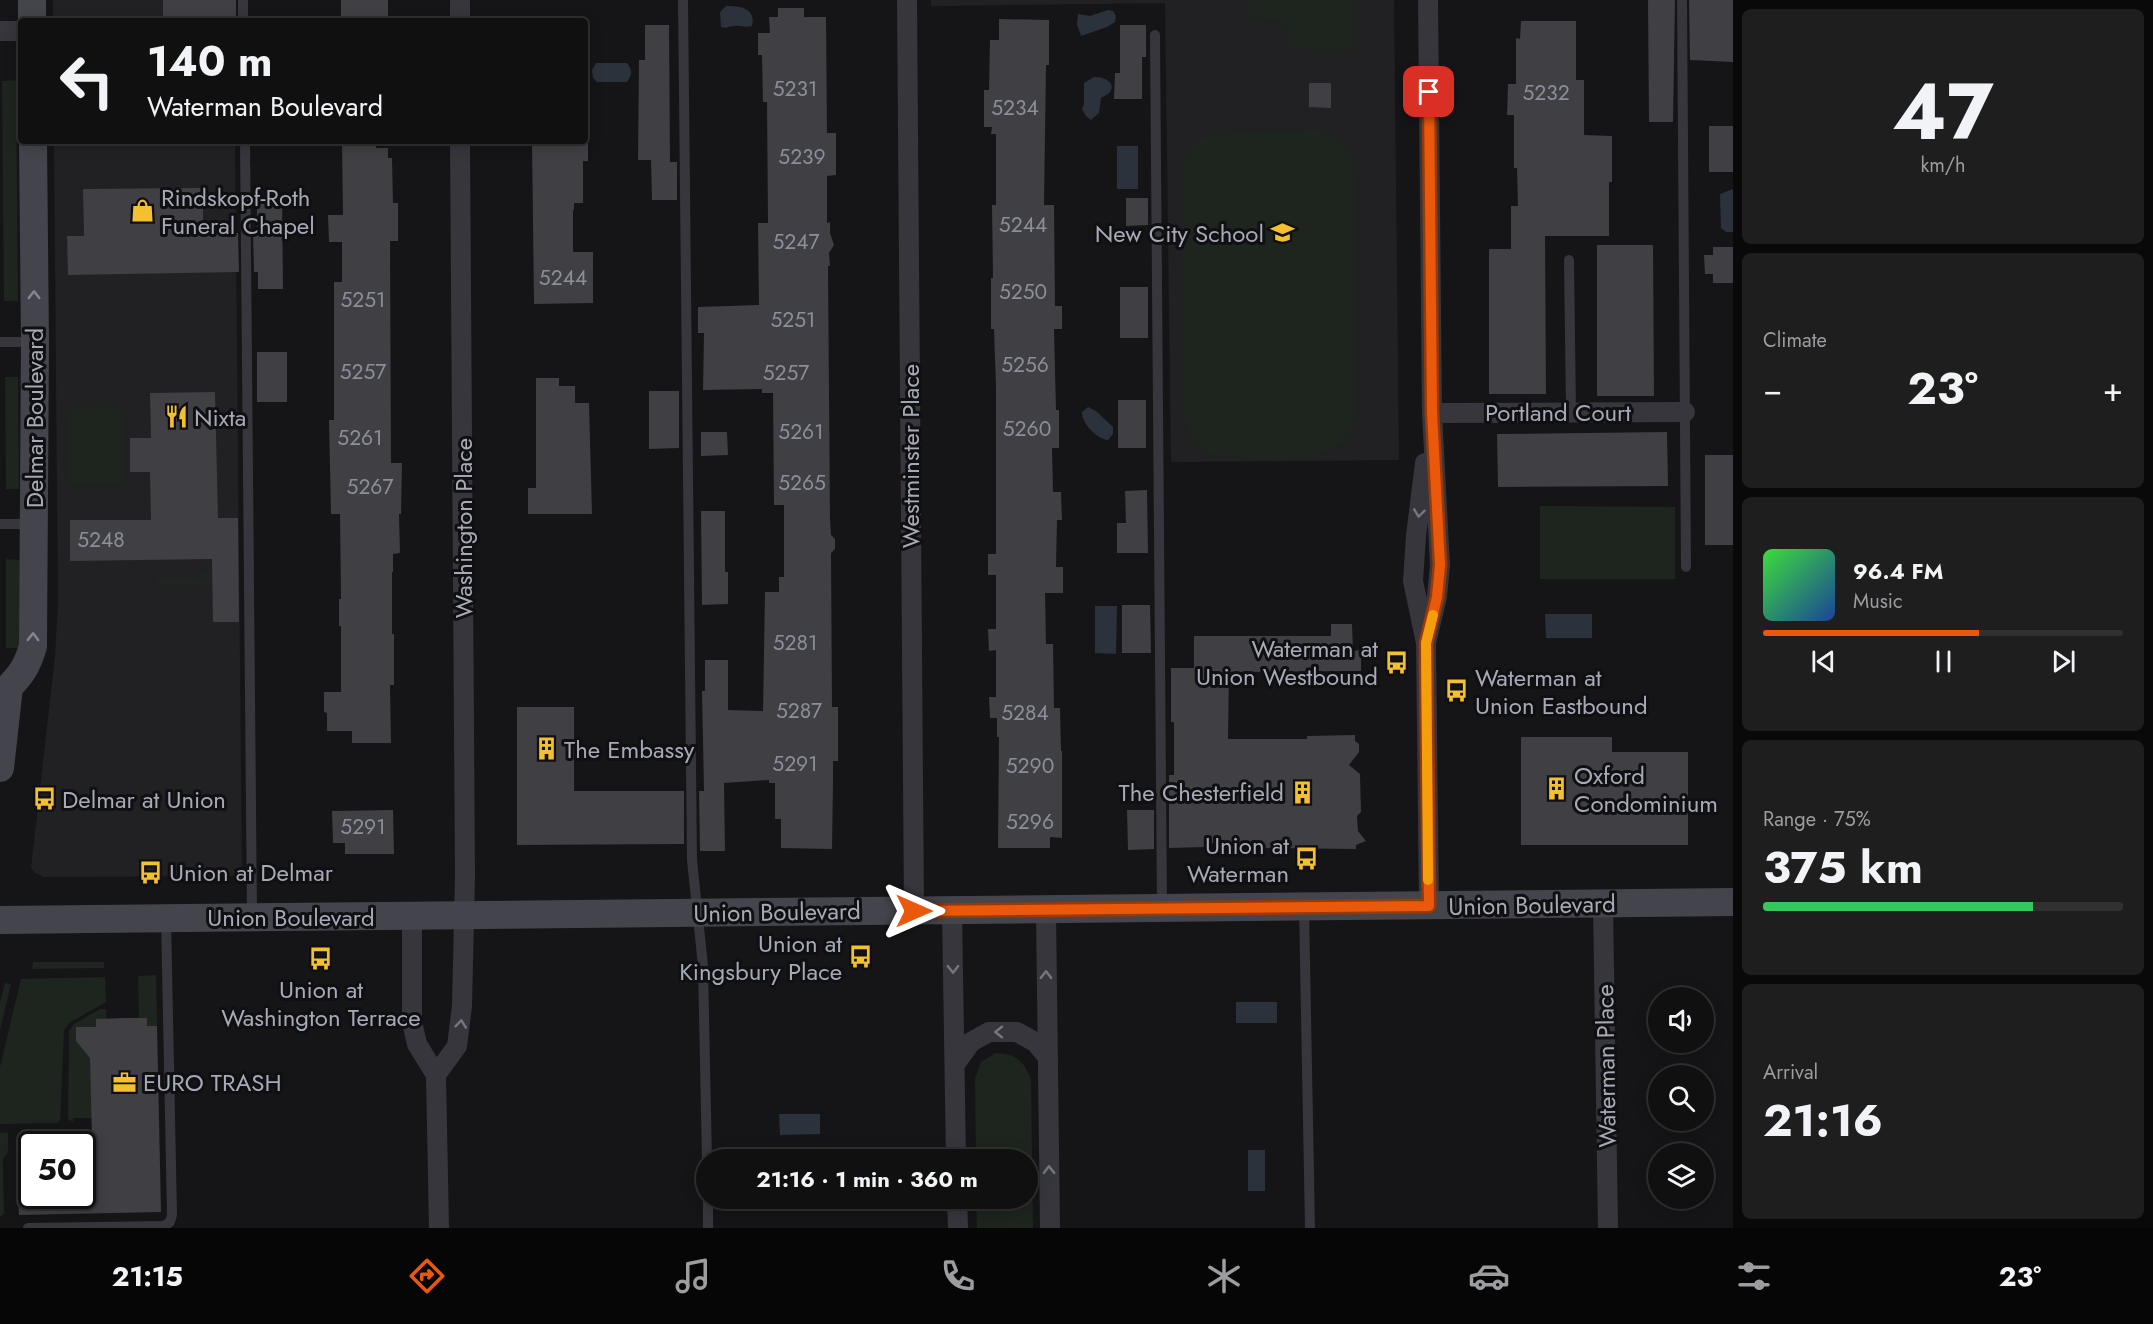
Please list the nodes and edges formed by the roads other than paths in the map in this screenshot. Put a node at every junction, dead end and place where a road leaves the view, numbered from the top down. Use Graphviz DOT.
graph roads {
  1 [pos="32,0"];
  2 [pos="243,0"];
  3 [pos="460,0"];
  4 [pos="683,0"];
  5 [pos="907,0"];
  6 [pos="1428,0"];
  7 [pos="1682,0"];
  8 [pos="32,18"];
  9 [pos="243,18"];
  10 [pos="460,18"];
  11 [pos="0,31"];
  12 [pos="18,31"];
  13 [pos="1155,35"];
  14 [pos="33,144"];
  15 [pos="245,144"];
  16 [pos="460,144"];
  17 [pos="1569,260"];
  18 [pos="0,342"];
  19 [pos="34,342"];
  20 [pos="1571,412"];
  21 [pos="1685,412"];
  22 [pos="1432,413"];
  23 [pos="0,524"];
  24 [pos="35,524"];
  25 [pos="1686,567"];
  26 [pos="3,683"];
  27 [pos="0,768"];
  28 [pos="1733,902"];
  29 [pos="1604,904"];
  30 [pos="1429,906"];
  31 [pos="1304,907"];
  32 [pos="1162,908"];
  33 [pos="1046,910"];
  34 [pos="914,911"];
  35 [pos="952,911"];
  36 [pos="697,913"];
  37 [pos="464,915"];
  38 [pos="412,916"];
  39 [pos="252,917"];
  40 [pos="166,918"];
  41 [pos="0,920"];
  42 [pos="1047,1058"];
  43 [pos="955,1064"];
  44 [pos="436,1075"];
  45 [pos="707,1149"];
  46 [pos="956,1149"];
  47 [pos="708,1209"];
  48 [pos="957,1209"];
  49 [pos="28,1228"];
  50 [pos="439,1228"];
  51 [pos="708,1228"];
  52 [pos="958,1228"];
  53 [pos="1050,1228"];
  54 [pos="1310,1228"];
  55 [pos="1608,1228"];
  1 -- 8 [label="main road"];
  2 -- 9 [label="lane"];
  3 -- 10 [label="street"];
  4 -- 36 [label="lane"];
  5 -- 34 [label="street, Westminster Place"];
  6 -- 22 [label="street"];
  7 -- 21 [label="lane"];
  11 -- 12 [label="street"];
  13 -- 32 [label="lane"];
  19 -- 14 [label="main road, Delmar Boulevard, one-way"];
  15 -- 39 [label="lane"];
  16 -- 37 [label="street, Washington Place"];
  17 -- 20 [label="lane"];
  18 -- 19 [label="lane"];
  19 -- 24 [label="main road, Delmar Boulevard"];
  20 -- 21 [label="street, Portland Court"];
  20 -- 22 [label="street, Portland Court"];
  21 -- 25 [label="lane"];
  22 -- 30 [label="street"];
  23 -- 24 [label="lane"];
  26 -- 24 [label="main road, Delmar Boulevard, one-way"];
  26 -- 27 [label="main road, Delmar Boulevard"];
  28 -- 29 [label="main road, Union Boulevard"];
  29 -- 30 [label="main road, Union Boulevard"];
  29 -- 55 [label="street, Waterman Place"];
  30 -- 31 [label="main road, Union Boulevard"];
  31 -- 32 [label="main road, Union Boulevard"];
  31 -- 54 [label="lane"];
  32 -- 33 [label="main road, Union Boulevard"];
  33 -- 35 [label="main road, Union Boulevard"];
  42 -- 33 [label="street, one-way"];
  34 -- 35 [label="main road, Union Boulevard"];
  34 -- 36 [label="main road, Union Boulevard"];
  35 -- 43 [label="street, one-way"];
  36 -- 37 [label="main road, Union Boulevard"];
  36 -- 45 [label="lane"];
  37 -- 38 [label="main road, Union Boulevard"];
  44 -- 37 [label="street, Washington Place, one-way"];
  38 -- 39 [label="main road, Union Boulevard"];
  38 -- 44 [label="street"];
  39 -- 40 [label="main road, Union Boulevard"];
  40 -- 41 [label="main road, Union Boulevard"];
  40 -- 49 [label="lane"];
  42 -- 43 [label="street, one-way"];
  53 -- 42 [label="street, one-way"];
  43 -- 46 [label="street"];
  44 -- 50 [label="street"];
  47 -- 51 [label="lane"];
  48 -- 52 [label="street"];
}
